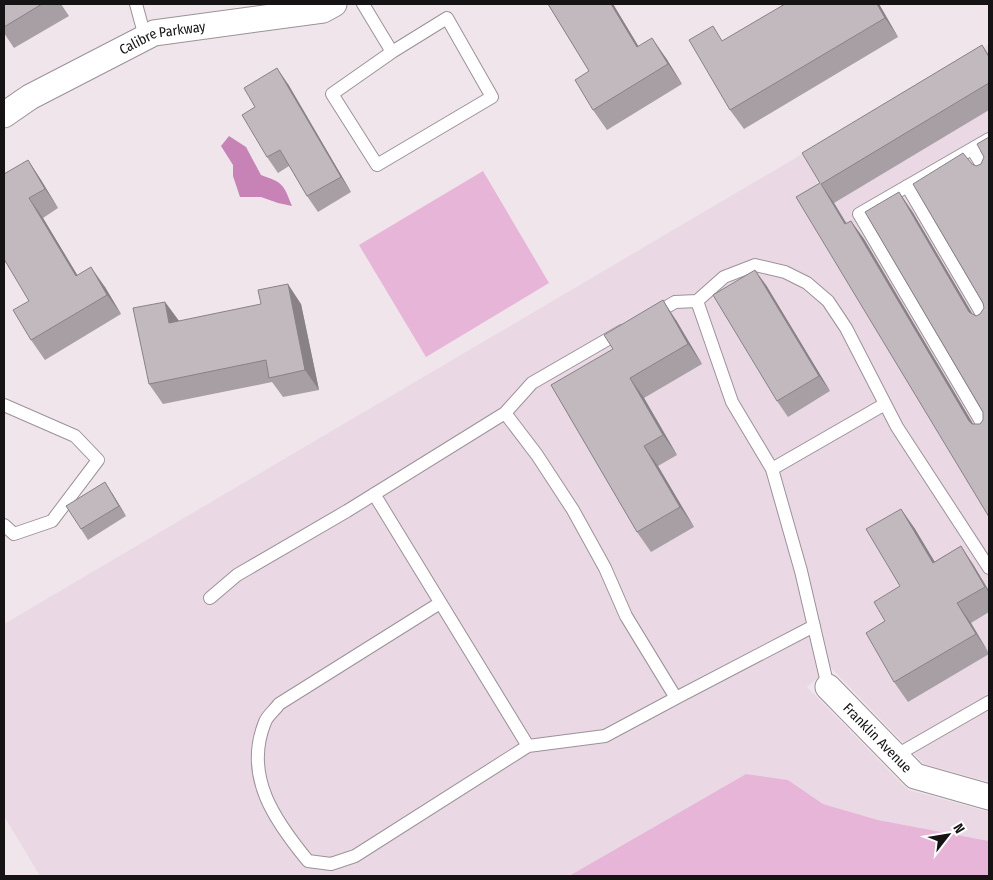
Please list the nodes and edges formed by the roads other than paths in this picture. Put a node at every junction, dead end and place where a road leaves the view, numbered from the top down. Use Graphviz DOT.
graph roads {
  1 [pos="136,4"];
  2 [pos="334,4"];
  3 [pos="363,4"];
  4 [pos="145,37"];
  5 [pos="392,52"];
  6 [pos="4,115"];
  7 [pos="989,139"];
  8 [pos="972,148"];
  9 [pos="989,176"];
  10 [pos="907,186"];
  11 [pos="697,301"];
  12 [pos="989,326"];
  13 [pos="4,404"];
  14 [pos="885,404"];
  15 [pos="505,414"];
  16 [pos="989,435"];
  17 [pos="772,469"];
  18 [pos="374,494"];
  19 [pos="4,525"];
  20 [pos="989,568"];
  21 [pos="210,598"];
  22 [pos="440,603"];
  23 [pos="814,626"];
  24 [pos="828,687"];
  25 [pos="676,698"];
  26 [pos="989,702"];
  27 [pos="528,746"];
  28 [pos="895,756"];
  29 [pos="989,797"];
  1 -- 4 [label="lane"];
  2 -- 4 [label="street, Calibre Parkway"];
  3 -- 5 [label="lane"];
  4 -- 6 [label="street, Calibre Parkway"];
  5 -- 5 [label="lane"];
  7 -- 8 [label="lane"];
  8 -- 9 [label="lane"];
  8 -- 10 [label="lane"];
  10 -- 12 [label="lane"];
  10 -- 16 [label="lane"];
  11 -- 14 [label="lane"];
  11 -- 15 [label="lane"];
  11 -- 17 [label="lane"];
  13 -- 19 [label="lane"];
  14 -- 17 [label="lane"];
  14 -- 20 [label="lane"];
  15 -- 18 [label="lane"];
  15 -- 25 [label="lane"];
  17 -- 23 [label="lane"];
  18 -- 21 [label="lane"];
  18 -- 22 [label="lane"];
  22 -- 27 [label="lane"];
  22 -- 27 [label="lane"];
  23 -- 24 [label="lane"];
  23 -- 25 [label="lane"];
  24 -- 28 [label="street, Franklin Avenue"];
  25 -- 27 [label="lane"];
  26 -- 28 [label="lane"];
  28 -- 29 [label="street, Franklin Avenue"];
}
